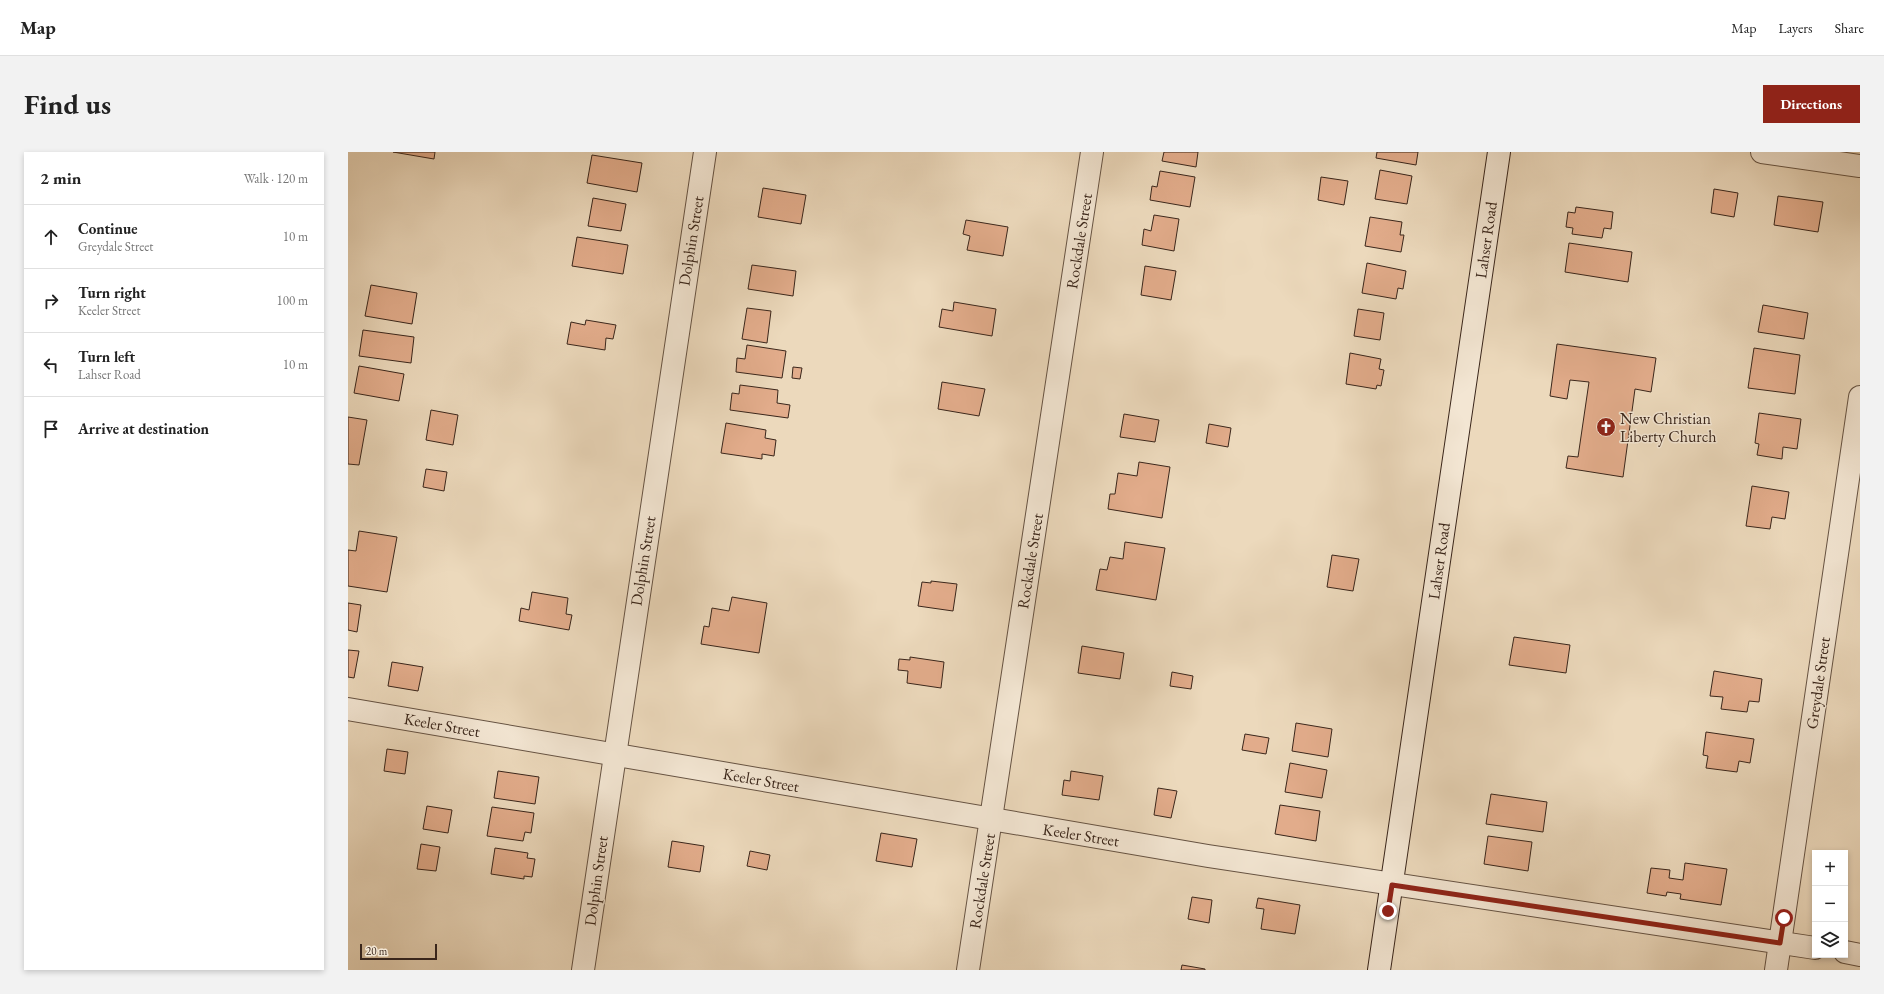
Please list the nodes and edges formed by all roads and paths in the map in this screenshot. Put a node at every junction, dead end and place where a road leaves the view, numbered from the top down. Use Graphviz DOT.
graph roads {
  1 [pos="705,152"];
  2 [pos="1092,152"];
  3 [pos="1499,152"];
  4 [pos="1762,152"];
  5 [pos="1860,166"];
  6 [pos="1860,397"];
  7 [pos="348,709"];
  8 [pos="614,754"];
  9 [pos="991,820"];
  10 [pos="1392,885"];
  11 [pos="1780,943"];
  12 [pos="1812,948"];
  13 [pos="1848,953"];
  14 [pos="1860,955"];
  15 [pos="582,970"];
  16 [pos="968,970"];
  17 [pos="1379,970"];
  18 [pos="1776,970"];
  1 -- 8 [label="street, Dolphin Street"];
  2 -- 9 [label="street, Rockdale Street"];
  3 -- 10 [label="street, Lahser Road"];
  4 -- 5 [label="street"];
  6 -- 11 [label="street, Greydale Street"];
  7 -- 8 [label="street, Keeler Street"];
  8 -- 9 [label="street, Keeler Street"];
  8 -- 15 [label="street, Dolphin Street"];
  9 -- 10 [label="street, Keeler Street"];
  9 -- 16 [label="street, Rockdale Street"];
  10 -- 11 [label="street, Keeler Street"];
  10 -- 17 [label="street, Lahser Road"];
  11 -- 12 [label="street, Keeler Street"];
  11 -- 18 [label="street, Greydale Street"];
  13 -- 14 [label="street"];
}
